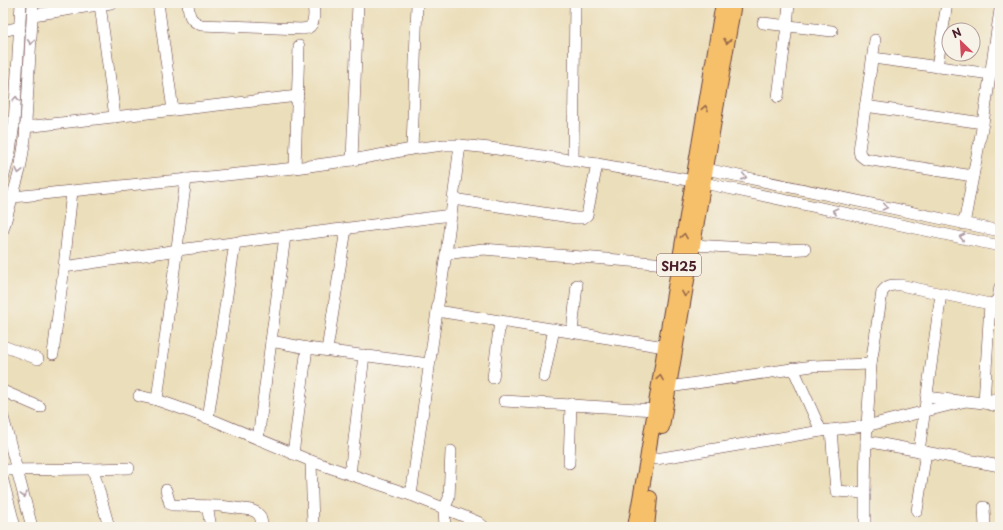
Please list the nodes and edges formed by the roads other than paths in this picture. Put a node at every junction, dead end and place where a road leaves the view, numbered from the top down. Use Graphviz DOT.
graph roads {
  1 [pos="21,3"];
  2 [pos="33,3"];
  3 [pos="158,3"];
  4 [pos="188,3"];
  5 [pos="313,3"];
  6 [pos="358,3"];
  7 [pos="417,3"];
  8 [pos="575,3"];
  9 [pos="723,3"];
  10 [pos="734,3"];
  11 [pos="789,3"];
  12 [pos="947,3"];
  13 [pos="106,4"];
  14 [pos="1000,10"];
  15 [pos="33,15"];
  16 [pos="763,23"];
  17 [pos="787,26"];
  18 [pos="20,27"];
  19 [pos="3,31"];
  20 [pos="832,31"];
  21 [pos="998,35"];
  22 [pos="875,40"];
  23 [pos="299,46"];
  24 [pos="873,58"];
  25 [pos="937,67"];
  26 [pos="991,74"];
  27 [pos="298,96"];
  28 [pos="778,97"];
  29 [pos="865,106"];
  30 [pos="173,110"];
  31 [pos="115,116"];
  32 [pos="983,123"];
  33 [pos="26,126"];
  34 [pos="460,145"];
  35 [pos="412,148"];
  36 [pos="352,160"];
  37 [pos="573,160"];
  38 [pos="598,164"];
  39 [pos="295,168"];
  40 [pos="706,169"];
  41 [pos="973,176"];
  42 [pos="3,179"];
  43 [pos="186,179"];
  44 [pos="698,182"];
  45 [pos="72,191"];
  46 [pos="13,197"];
  47 [pos="453,200"];
  48 [pos="451,215"];
  49 [pos="964,224"];
  50 [pos="346,229"];
  51 [pos="3,230"];
  52 [pos="1000,231"];
  53 [pos="285,236"];
  54 [pos="235,243"];
  55 [pos="694,245"];
  56 [pos="1000,246"];
  57 [pos="805,249"];
  58 [pos="178,250"];
  59 [pos="446,254"];
  60 [pos="679,265"];
  61 [pos="64,267"];
  62 [pos="577,285"];
  63 [pos="1000,287"];
  64 [pos="941,294"];
  65 [pos="990,304"];
  66 [pos="437,311"];
  67 [pos="500,321"];
  68 [pos="554,329"];
  69 [pos="572,332"];
  70 [pos="271,341"];
  71 [pos="3,346"];
  72 [pos="665,347"];
  73 [pos="307,348"];
  74 [pos="327,350"];
  75 [pos="53,354"];
  76 [pos="364,355"];
  77 [pos="38,359"];
  78 [pos="429,364"];
  79 [pos="871,364"];
  80 [pos="793,368"];
  81 [pos="544,377"];
  82 [pos="493,378"];
  83 [pos="669,387"];
  84 [pos="3,391"];
  85 [pos="139,396"];
  86 [pos="928,397"];
  87 [pos="1000,398"];
  88 [pos="157,400"];
  89 [pos="504,401"];
  90 [pos="966,402"];
  91 [pos="984,403"];
  92 [pos="571,404"];
  93 [pos="40,407"];
  94 [pos="1000,407"];
  95 [pos="655,410"];
  96 [pos="926,411"];
  97 [pos="3,417"];
  98 [pos="208,418"];
  99 [pos="866,426"];
  100 [pos="826,431"];
  101 [pos="258,439"];
  102 [pos="866,440"];
  103 [pos="451,451"];
  104 [pos="923,452"];
  105 [pos="293,454"];
  106 [pos="656,459"];
  107 [pos="311,461"];
  108 [pos="569,463"];
  109 [pos="1000,466"];
  110 [pos="129,468"];
  111 [pos="93,469"];
  112 [pos="3,470"];
  113 [pos="17,470"];
  114 [pos="350,474"];
  115 [pos="3,481"];
  116 [pos="166,490"];
  117 [pos="865,493"];
  118 [pos="411,495"];
  119 [pos="207,506"];
  120 [pos="984,507"];
  121 [pos="444,509"];
  122 [pos="917,511"];
  123 [pos="15,527"];
  124 [pos="32,527"];
  125 [pos="109,527"];
  126 [pos="211,527"];
  127 [pos="263,527"];
  128 [pos="313,527"];
  129 [pos="445,527"];
  130 [pos="484,527"];
  131 [pos="635,527"];
  132 [pos="647,527"];
  133 [pos="865,527"];
  134 [pos="985,527"];
  1 -- 18 [label="street"];
  2 -- 15 [label="street"];
  3 -- 30 [label="street"];
  4 -- 5 [label="street"];
  6 -- 36 [label="street"];
  7 -- 35 [label="street"];
  8 -- 37 [label="street"];
  44 -- 9 [label="main road, SH25, one-way"];
  10 -- 40 [label="main road, SH25, one-way"];
  11 -- 17 [label="street"];
  12 -- 25 [label="street"];
  13 -- 15 [label="street"];
  13 -- 31 [label="street"];
  14 -- 21 [label="street"];
  15 -- 33 [label="street, one-way"];
  16 -- 17 [label="street"];
  17 -- 20 [label="street"];
  17 -- 28 [label="street"];
  18 -- 19 [label="street"];
  42 -- 18 [label="street, one-way"];
  21 -- 26 [label="street"];
  22 -- 24 [label="street"];
  23 -- 27 [label="street"];
  24 -- 25 [label="street"];
  24 -- 29 [label="street"];
  25 -- 26 [label="street"];
  26 -- 32 [label="street"];
  27 -- 30 [label="street"];
  27 -- 39 [label="street"];
  29 -- 32 [label="street"];
  29 -- 41 [label="street"];
  30 -- 31 [label="street"];
  31 -- 33 [label="street"];
  32 -- 41 [label="street"];
  33 -- 46 [label="street, one-way"];
  34 -- 35 [label="street"];
  34 -- 37 [label="street"];
  34 -- 47 [label="street"];
  35 -- 36 [label="street"];
  36 -- 39 [label="street"];
  37 -- 38 [label="street"];
  38 -- 44 [label="street"];
  38 -- 47 [label="street"];
  39 -- 43 [label="street"];
  40 -- 44 [label="main road, SH25"];
  40 -- 49 [label="street, one-way"];
  41 -- 49 [label="street"];
  43 -- 45 [label="street"];
  43 -- 58 [label="street"];
  44 -- 55 [label="main road, SH25"];
  56 -- 44 [label="street, one-way"];
  60 -- 44 [label="main road, SH25, one-way"];
  45 -- 46 [label="street"];
  45 -- 61 [label="street"];
  46 -- 51 [label="street"];
  47 -- 48 [label="street"];
  48 -- 50 [label="street"];
  48 -- 59 [label="street"];
  49 -- 52 [label="street"];
  50 -- 53 [label="street"];
  50 -- 74 [label="street"];
  53 -- 54 [label="street"];
  53 -- 70 [label="street"];
  54 -- 58 [label="street"];
  54 -- 98 [label="street"];
  55 -- 57 [label="street"];
  55 -- 83 [label="main road, SH25, one-way"];
  58 -- 61 [label="street"];
  58 -- 88 [label="street"];
  59 -- 60 [label="street"];
  59 -- 66 [label="street"];
  60 -- 72 [label="main road, SH25"];
  61 -- 75 [label="street"];
  62 -- 69 [label="street"];
  63 -- 65 [label="street"];
  64 -- 65 [label="street"];
  64 -- 79 [label="street"];
  64 -- 86 [label="street"];
  65 -- 91 [label="street"];
  66 -- 67 [label="street"];
  66 -- 78 [label="street"];
  67 -- 68 [label="street"];
  67 -- 82 [label="street"];
  68 -- 69 [label="street"];
  68 -- 81 [label="street"];
  69 -- 72 [label="street"];
  70 -- 73 [label="street"];
  70 -- 101 [label="street"];
  71 -- 77 [label="street"];
  95 -- 72 [label="main road, SH25, one-way"];
  73 -- 74 [label="street"];
  73 -- 105 [label="street"];
  74 -- 76 [label="street"];
  76 -- 78 [label="street"];
  76 -- 114 [label="street"];
  78 -- 118 [label="street"];
  79 -- 80 [label="street"];
  79 -- 99 [label="street"];
  80 -- 83 [label="street"];
  80 -- 100 [label="street"];
  83 -- 106 [label="main road, SH25"];
  84 -- 93 [label="street"];
  85 -- 88 [label="street"];
  86 -- 90 [label="street"];
  86 -- 96 [label="street"];
  87 -- 91 [label="street"];
  88 -- 98 [label="street"];
  89 -- 92 [label="street"];
  90 -- 91 [label="street"];
  90 -- 96 [label="street"];
  91 -- 94 [label="street"];
  92 -- 95 [label="street"];
  92 -- 108 [label="street"];
  95 -- 131 [label="main road, SH25"];
  96 -- 99 [label="street"];
  96 -- 104 [label="street"];
  97 -- 113 [label="street"];
  98 -- 101 [label="street"];
  99 -- 100 [label="street"];
  99 -- 102 [label="street"];
  100 -- 106 [label="street"];
  100 -- 117 [label="street"];
  101 -- 105 [label="street"];
  102 -- 104 [label="street"];
  102 -- 117 [label="street"];
  103 -- 121 [label="street"];
  104 -- 109 [label="street"];
  104 -- 122 [label="street"];
  105 -- 107 [label="street"];
  106 -- 132 [label="main road, SH25"];
  107 -- 114 [label="street"];
  107 -- 128 [label="street"];
  110 -- 111 [label="street"];
  111 -- 113 [label="street"];
  111 -- 125 [label="street"];
  112 -- 113 [label="street"];
  113 -- 124 [label="street, one-way"];
  114 -- 118 [label="street"];
  115 -- 123 [label="street"];
  116 -- 119 [label="street"];
  117 -- 133 [label="street"];
  118 -- 121 [label="street"];
  119 -- 126 [label="street"];
  119 -- 127 [label="street"];
  120 -- 134 [label="street"];
  121 -- 129 [label="street"];
  121 -- 130 [label="street"];
}
